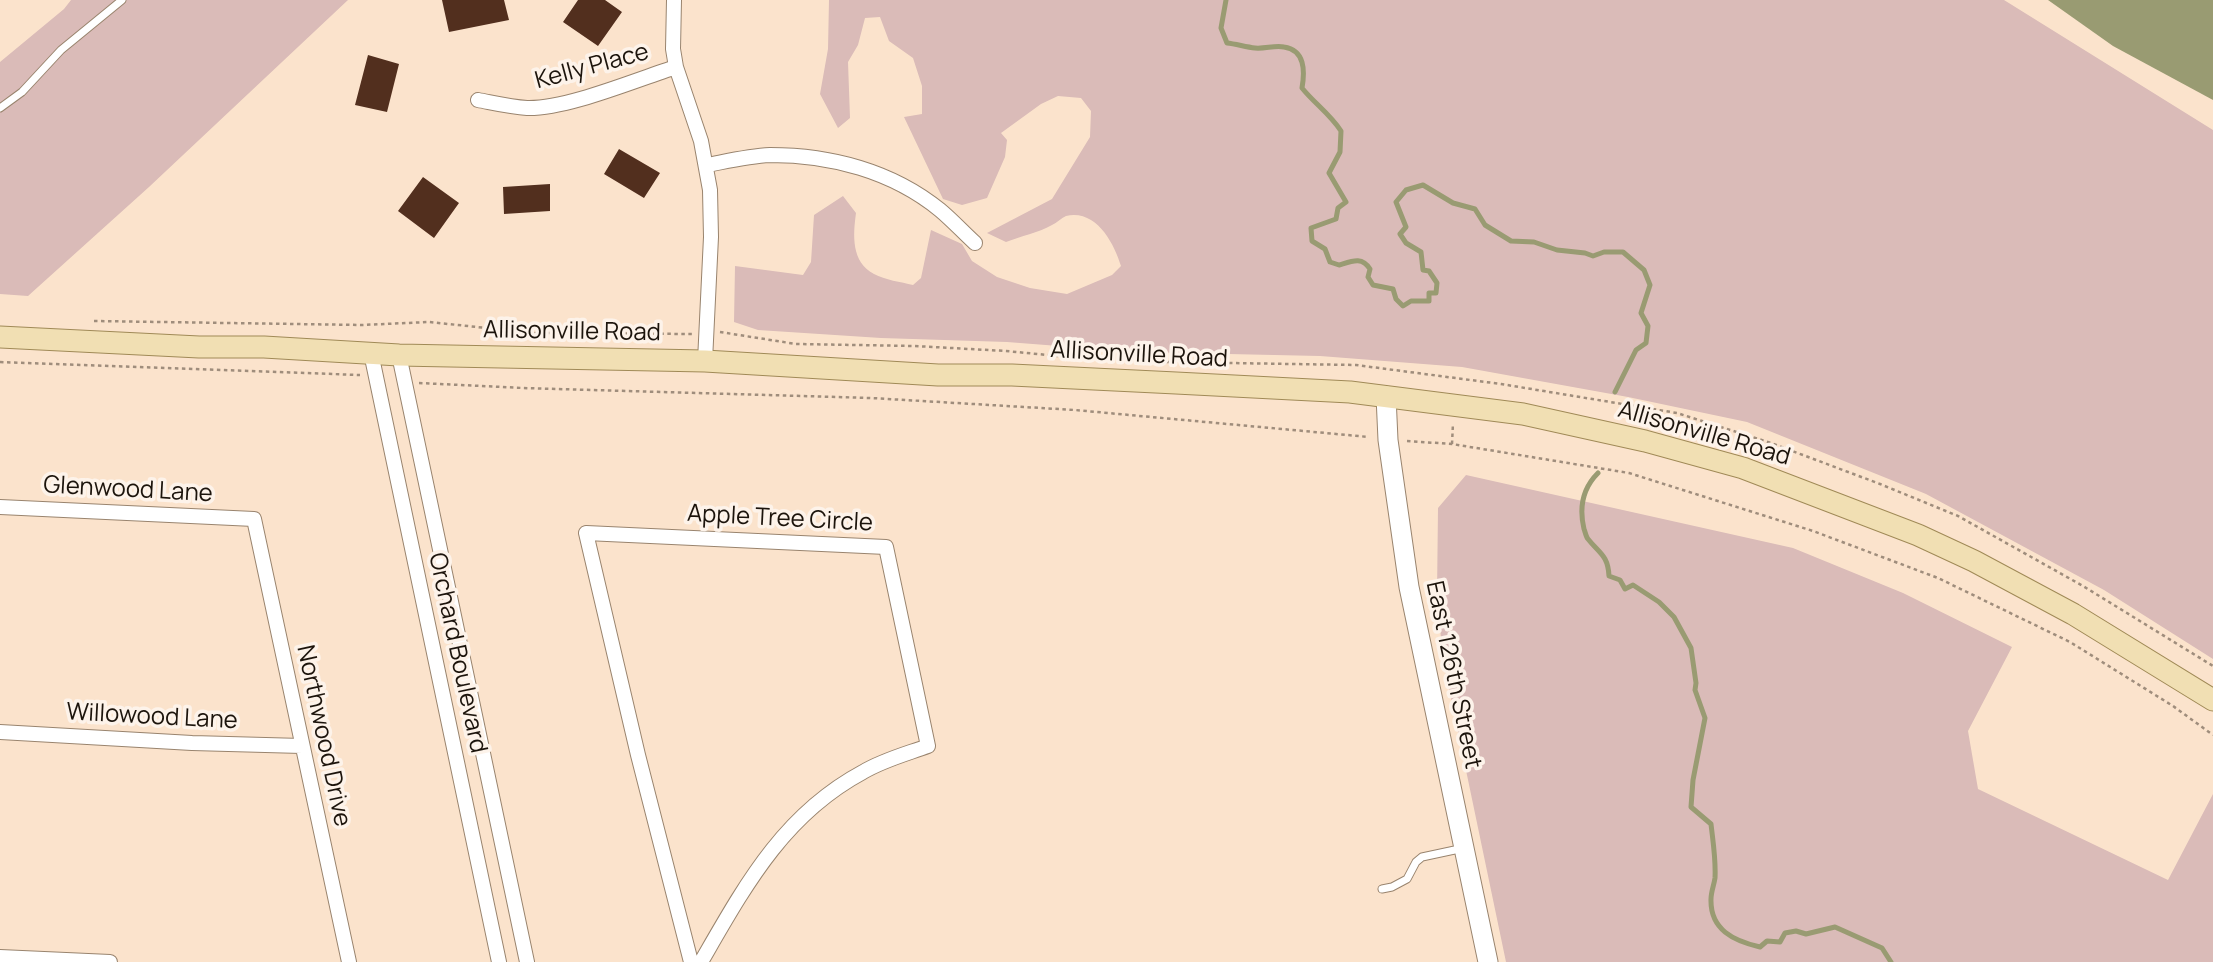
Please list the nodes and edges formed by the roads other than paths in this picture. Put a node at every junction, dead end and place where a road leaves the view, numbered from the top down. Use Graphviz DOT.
graph roads {
  1 [pos="122,0"];
  2 [pos="674,0"];
  3 [pos="676,67"];
  4 [pos="478,100"];
  5 [pos="0,108"];
  6 [pos="707,165"];
  7 [pos="975,243"];
  8 [pos="0,337"];
  9 [pos="370,353"];
  10 [pos="399,355"];
  11 [pos="705,361"];
  12 [pos="1385,396"];
  13 [pos="0,507"];
  14 [pos="254,519"];
  15 [pos="2213,700"];
  16 [pos="0,733"];
  17 [pos="302,746"];
  18 [pos="1464,848"];
  19 [pos="1382,889"];
  20 [pos="0,957"];
  21 [pos="110,962"];
  22 [pos="349,962"];
  23 [pos="499,962"];
  24 [pos="527,962"];
  25 [pos="691,962"];
  26 [pos="701,962"];
  27 [pos="1488,962"];
  1 -- 5 [label="lane"];
  2 -- 3 [label="street"];
  3 -- 4 [label="street, Kelly Place"];
  3 -- 6 [label="street"];
  6 -- 7 [label="street"];
  6 -- 11 [label="street"];
  8 -- 9 [label="main road, Allisonville Road"];
  9 -- 10 [label="main road, Allisonville Road"];
  9 -- 23 [label="street, Orchard Boulevard"];
  10 -- 11 [label="main road, Allisonville Road"];
  10 -- 24 [label="street, Orchard Boulevard"];
  11 -- 12 [label="main road, Allisonville Road"];
  12 -- 15 [label="main road, Allisonville Road"];
  12 -- 18 [label="main road, East 126th Street"];
  13 -- 14 [label="street, Glenwood Lane"];
  14 -- 17 [label="street, Northwood Drive"];
  16 -- 17 [label="street, Willowood Lane"];
  17 -- 22 [label="street, Northwood Drive"];
  18 -- 19 [label="lane"];
  18 -- 27 [label="main road, East 126th Street"];
  20 -- 21 [label="street"];
  25 -- 26 [label="street, Apple Tree Circle"];
}
